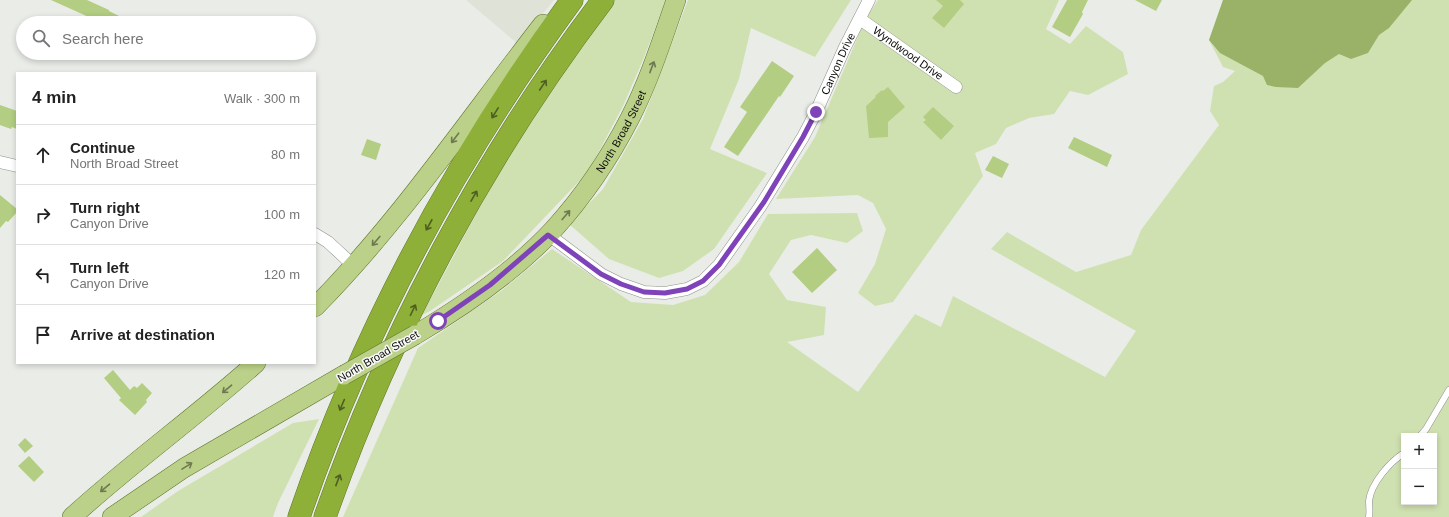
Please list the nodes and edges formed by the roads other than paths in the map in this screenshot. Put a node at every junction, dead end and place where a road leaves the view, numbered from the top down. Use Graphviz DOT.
graph roads {
  1 [pos="568,0"];
  2 [pos="572,0"];
  3 [pos="603,0"];
  4 [pos="676,0"];
  5 [pos="869,0"];
  6 [pos="860,19"];
  7 [pos="956,87"];
  8 [pos="0,162"];
  9 [pos="16,166"];
  10 [pos="316,235"];
  11 [pos="548,235"];
  12 [pos="354,266"];
  13 [pos="316,306"];
  14 [pos="255,364"];
  15 [pos="1449,390"];
  16 [pos="1423,433"];
  17 [pos="1401,455"];
  18 [pos="136,463"];
  19 [pos="154,487"];
  20 [pos="72,517"];
  21 [pos="112,517"];
  22 [pos="298,517"];
  23 [pos="325,517"];
  24 [pos="1369,517"];
  1 -- 12 [label="main road, one-way"];
  2 -- 22 [label="highway, one-way"];
  23 -- 3 [label="highway, one-way"];
  11 -- 4 [label="main road, North Broad Street, one-way"];
  5 -- 6 [label="street, Canyon Drive"];
  6 -- 7 [label="street, Wyndwood Drive"];
  6 -- 11 [label="street, Canyon Drive"];
  8 -- 9 [label="street"];
  10 -- 12 [label="street"];
  19 -- 11 [label="main road, North Broad Street, one-way, bridge"];
  12 -- 13 [label="main road"];
  14 -- 18 [label="main road, one-way"];
  15 -- 16 [label="lane"];
  17 -- 24 [label="lane"];
  18 -- 19 [label="main road"];
  18 -- 20 [label="main road, one-way"];
  19 -- 21 [label="main road, North Broad Street"];
}
